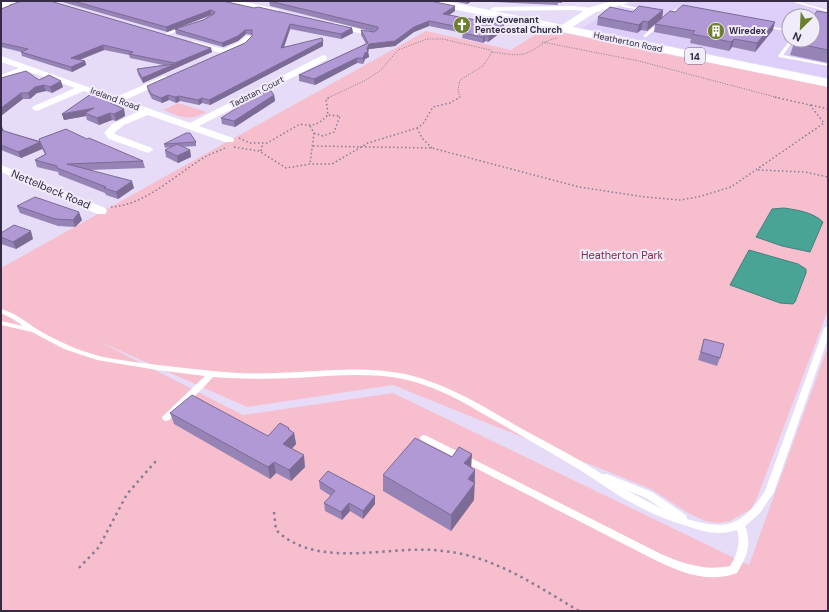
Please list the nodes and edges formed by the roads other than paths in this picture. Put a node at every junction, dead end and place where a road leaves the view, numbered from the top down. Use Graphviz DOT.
graph roads {
  1 [pos="8,1"];
  2 [pos="11,1"];
  3 [pos="231,1"];
  4 [pos="428,1"];
  5 [pos="792,1"];
  6 [pos="620,2"];
  7 [pos="1,3"];
  8 [pos="1,7"];
  9 [pos="494,9"];
  10 [pos="592,10"];
  11 [pos="648,10"];
  12 [pos="828,11"];
  13 [pos="283,13"];
  14 [pos="663,13"];
  15 [pos="691,13"];
  16 [pos="671,14"];
  17 [pos="328,24"];
  18 [pos="758,25"];
  19 [pos="187,27"];
  20 [pos="780,29"];
  21 [pos="561,33"];
  22 [pos="161,34"];
  23 [pos="373,34"];
  24 [pos="645,36"];
  25 [pos="249,38"];
  26 [pos="786,48"];
  27 [pos="224,52"];
  28 [pos="323,58"];
  29 [pos="1,59"];
  30 [pos="210,59"];
  31 [pos="828,66"];
  32 [pos="28,68"];
  33 [pos="174,75"];
  34 [pos="1,78"];
  35 [pos="828,83"];
  36 [pos="84,88"];
  37 [pos="117,100"];
  38 [pos="37,108"];
  39 [pos="148,111"];
  40 [pos="190,126"];
  41 [pos="232,143"];
  42 [pos="148,150"];
  43 [pos="1,168"];
  44 [pos="13,173"];
  45 [pos="1,179"];
  46 [pos="105,208"];
  47 [pos="1,311"];
  48 [pos="1,324"];
  49 [pos="828,328"];
  50 [pos="36,331"];
  51 [pos="212,373"];
  52 [pos="166,418"];
  53 [pos="424,438"];
  54 [pos="739,524"];
  1 -- 7 [label="main road"];
  2 -- 8 [label="street"];
  3 -- 13 [label="street"];
  4 -- 21 [label="main road, Heatherton Road / 14"];
  5 -- 12 [label="lane"];
  6 -- 10 [label="main road"];
  6 -- 11 [label="lane"];
  9 -- 10 [label="street"];
  10 -- 21 [label="main road"];
  14 -- 16 [label="lane"];
  15 -- 16 [label="lane"];
  16 -- 24 [label="lane"];
  17 -- 23 [label="street"];
  18 -- 20 [label="lane"];
  19 -- 22 [label="lane"];
  21 -- 35 [label="main road, Heatherton Road / 14"];
  22 -- 27 [label="street"];
  25 -- 27 [label="street"];
  26 -- 31 [label="lane"];
  27 -- 30 [label="street"];
  28 -- 40 [label="street, Tadstan Court"];
  29 -- 32 [label="street, Ireland Road"];
  32 -- 34 [label="street"];
  32 -- 36 [label="street, Ireland Road"];
  33 -- 37 [label="street"];
  36 -- 37 [label="street, Ireland Road"];
  36 -- 38 [label="street"];
  37 -- 39 [label="street, Ireland Road"];
  39 -- 40 [label="street, Ireland Road"];
  39 -- 42 [label="street"];
  40 -- 41 [label="street, Ireland Road"];
  43 -- 44 [label="street, Nettelbeck Road"];
  44 -- 45 [label="street"];
  44 -- 46 [label="street, Nettelbeck Road"];
  47 -- 50 [label="lane"];
  48 -- 50 [label="lane"];
  49 -- 54 [label="lane"];
  50 -- 51 [label="lane"];
  51 -- 52 [label="lane"];
  51 -- 54 [label="lane"];
  53 -- 54 [label="lane"];
}
